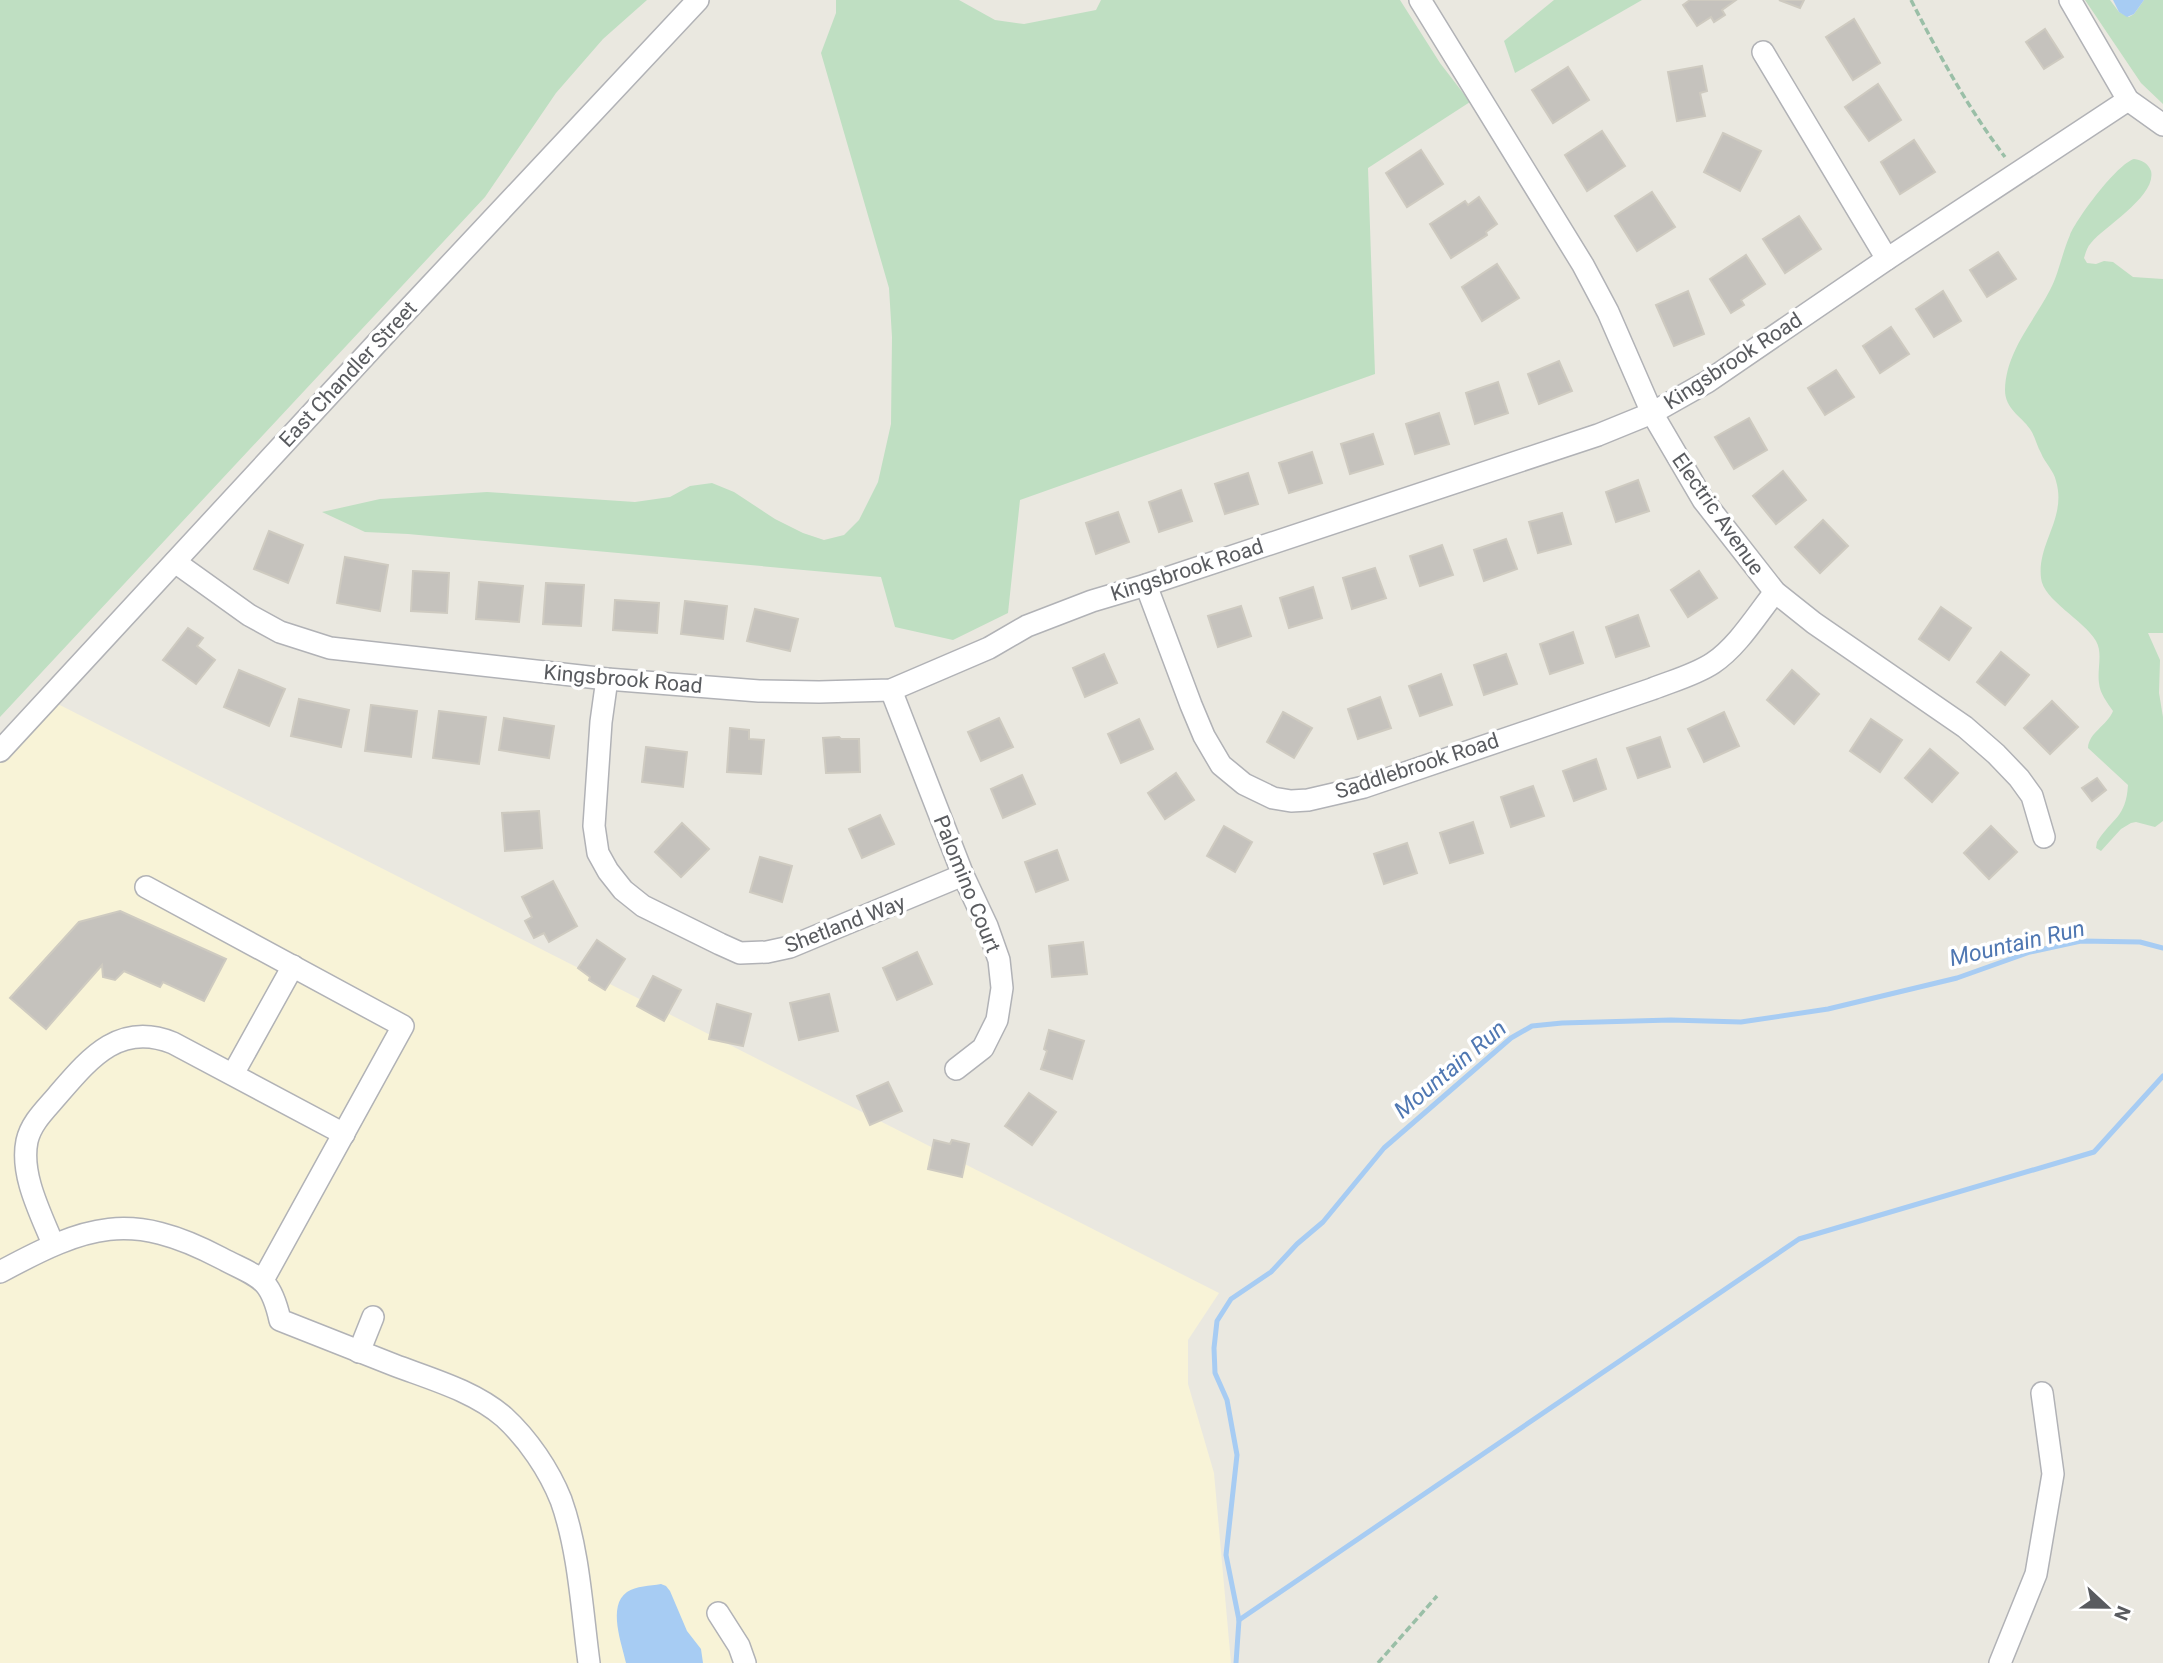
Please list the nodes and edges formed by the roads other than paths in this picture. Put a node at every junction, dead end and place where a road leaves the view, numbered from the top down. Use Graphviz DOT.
graph roads {
  1 [pos="698,0"];
  2 [pos="1420,0"];
  3 [pos="2070,0"];
  4 [pos="1763,52"];
  5 [pos="2128,100"];
  6 [pos="2163,125"];
  7 [pos="1886,259"];
  8 [pos="1652,413"];
  9 [pos="175,562"];
  10 [pos="1146,585"];
  11 [pos="1775,592"];
  12 [pos="607,678"];
  13 [pos="891,690"];
  14 [pos="0,751"];
  15 [pos="2044,837"];
  16 [pos="963,876"];
  17 [pos="146,887"];
  18 [pos="293,966"];
  19 [pos="956,1069"];
  20 [pos="233,1074"];
  21 [pos="344,1134"];
  22 [pos="53,1244"];
  23 [pos="0,1272"];
  24 [pos="263,1280"];
  25 [pos="373,1317"];
  26 [pos="359,1352"];
  27 [pos="2042,1393"];
  28 [pos="730,1622"];
  29 [pos="589,1663"];
  30 [pos="745,1663"];
  31 [pos="2000,1663"];
  1 -- 9 [label="street, East Chandler Street"];
  2 -- 8 [label="street, Electric Avenue"];
  3 -- 5 [label="street"];
  4 -- 7 [label="street"];
  5 -- 6 [label="street"];
  5 -- 7 [label="street, Kingsbrook Road"];
  7 -- 8 [label="street, Kingsbrook Road"];
  8 -- 10 [label="street, Kingsbrook Road"];
  8 -- 11 [label="street, Electric Avenue"];
  9 -- 12 [label="street, Kingsbrook Road"];
  9 -- 14 [label="street, East Chandler Street"];
  10 -- 11 [label="street, Saddlebrook Road"];
  10 -- 13 [label="street, Kingsbrook Road"];
  11 -- 15 [label="street, Electric Avenue"];
  12 -- 13 [label="street, Kingsbrook Road"];
  12 -- 16 [label="street, Shetland Way"];
  13 -- 16 [label="street, Palomino Court"];
  16 -- 19 [label="street, Palomino Court"];
  17 -- 18 [label="street"];
  18 -- 20 [label="street"];
  18 -- 21 [label="street"];
  20 -- 21 [label="street"];
  20 -- 22 [label="street"];
  21 -- 24 [label="street"];
  22 -- 23 [label="street"];
  22 -- 24 [label="street"];
  24 -- 26 [label="street"];
  25 -- 26 [label="street"];
  26 -- 29 [label="street"];
  27 -- 31 [label="street"];
  28 -- 30 [label="street"];
}
